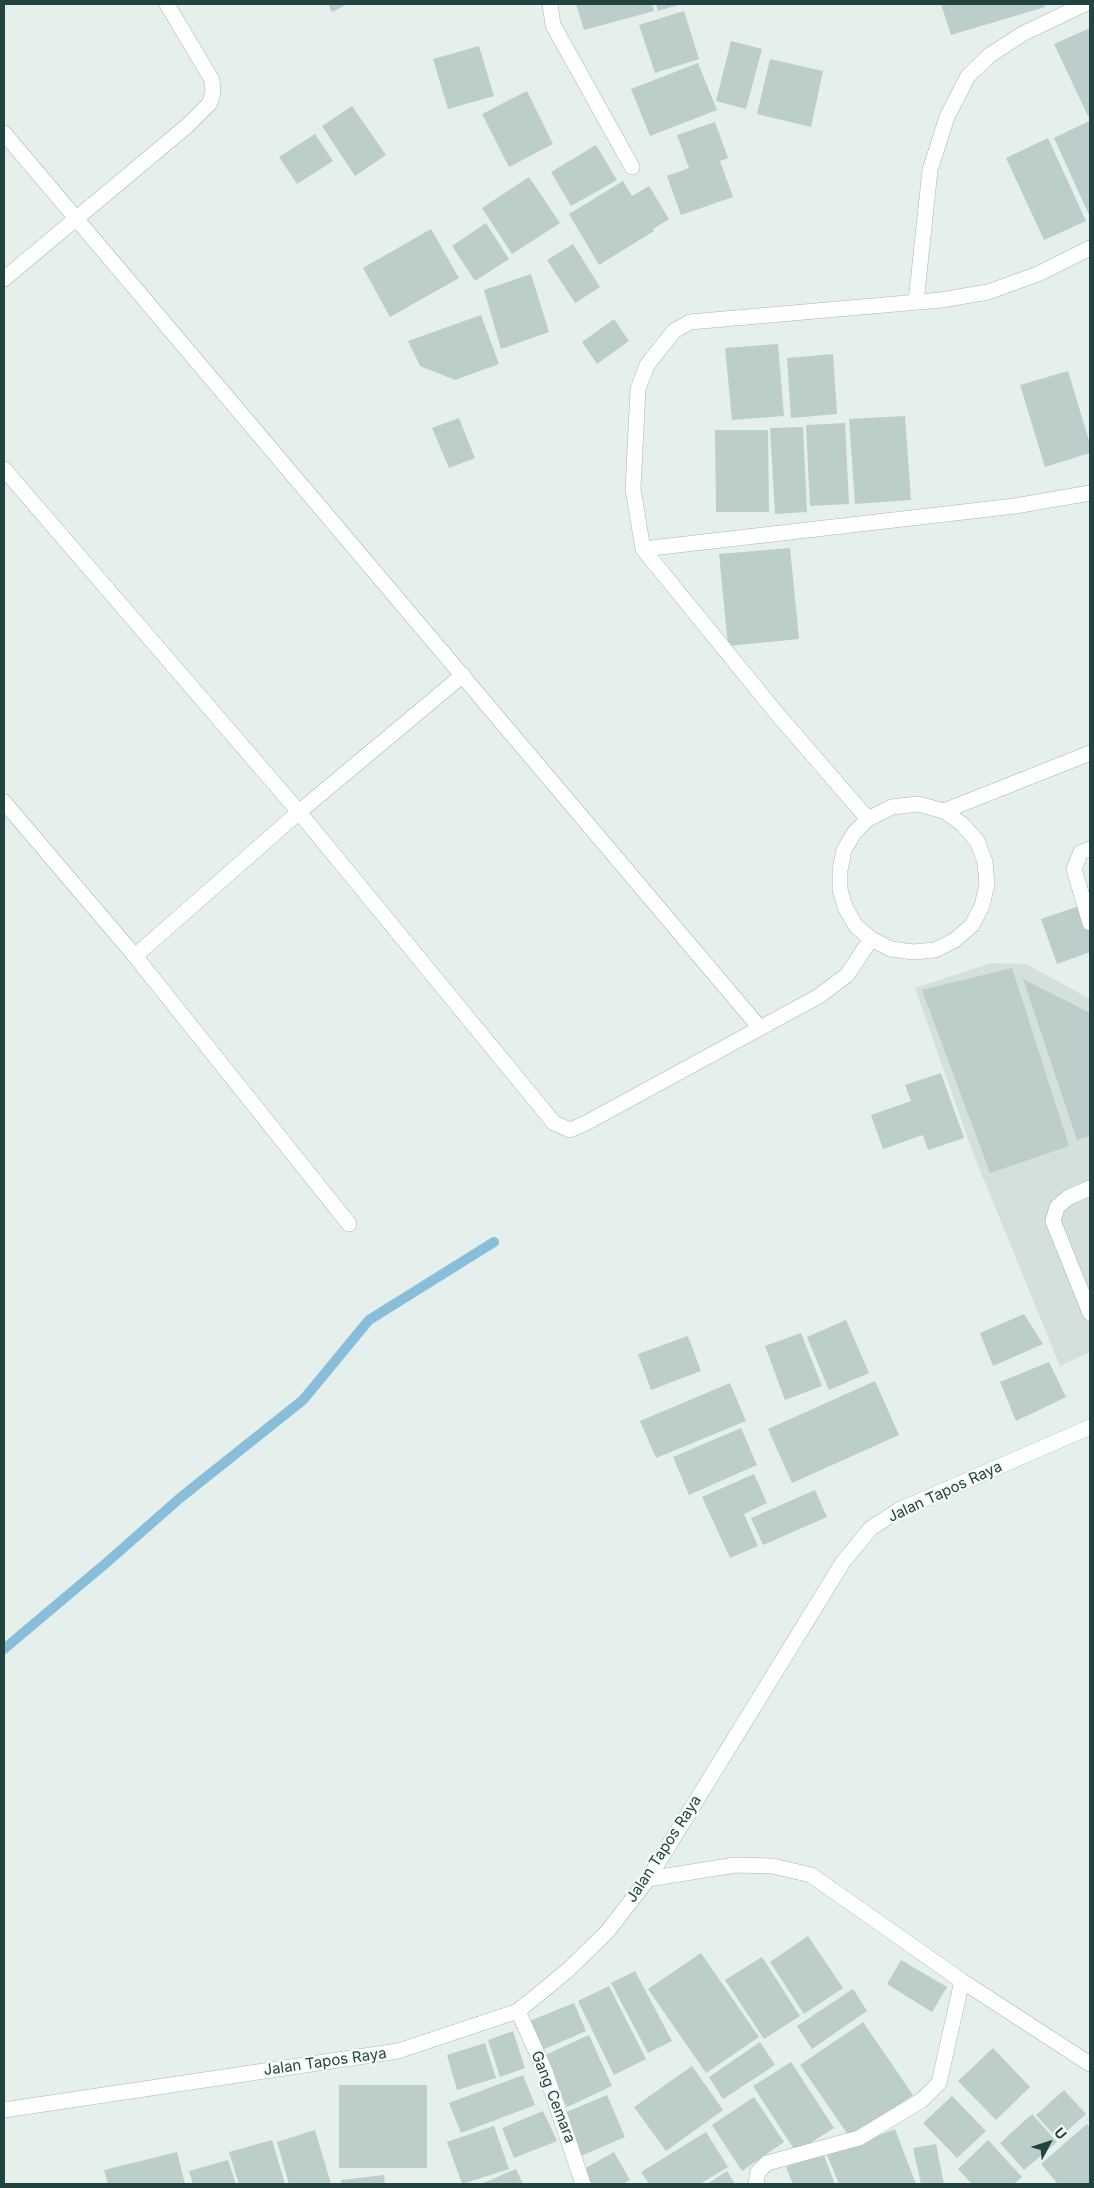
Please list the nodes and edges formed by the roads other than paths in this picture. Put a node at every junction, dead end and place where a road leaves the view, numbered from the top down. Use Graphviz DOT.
graph roads {
  1 [pos="167,4"];
  2 [pos="550,4"];
  3 [pos="1085,4"];
  4 [pos="4,133"];
  5 [pos="632,167"];
  6 [pos="75,217"];
  7 [pos="1090,248"];
  8 [pos="4,279"];
  9 [pos="916,302"];
  10 [pos="4,469"];
  11 [pos="1090,493"];
  12 [pos="643,549"];
  13 [pos="464,675"];
  14 [pos="1090,753"];
  15 [pos="4,802"];
  16 [pos="944,811"];
  17 [pos="299,812"];
  18 [pos="868,819"];
  19 [pos="1090,849"];
  20 [pos="1090,923"];
  21 [pos="871,939"];
  22 [pos="135,956"];
  23 [pos="760,1028"];
  24 [pos="1090,1188"];
  25 [pos="348,1224"];
  26 [pos="1090,1313"];
  27 [pos="1090,1427"];
  28 [pos="648,1879"];
  29 [pos="962,1980"];
  30 [pos="518,2011"];
  31 [pos="1090,2064"];
  32 [pos="4,2110"];
  33 [pos="583,2184"];
  34 [pos="756,2184"];
  1 -- 6 [label="street"];
  2 -- 5 [label="street"];
  3 -- 9 [label="street"];
  4 -- 6 [label="street"];
  6 -- 8 [label="street"];
  6 -- 13 [label="street"];
  7 -- 9 [label="street"];
  9 -- 12 [label="street"];
  10 -- 17 [label="street"];
  11 -- 12 [label="street"];
  12 -- 18 [label="street"];
  13 -- 17 [label="street"];
  13 -- 23 [label="street"];
  14 -- 16 [label="street"];
  15 -- 22 [label="street"];
  16 -- 18 [label="street"];
  16 -- 21 [label="street"];
  17 -- 22 [label="street"];
  17 -- 23 [label="street"];
  18 -- 21 [label="street"];
  19 -- 20 [label="street"];
  21 -- 23 [label="street"];
  22 -- 25 [label="street"];
  24 -- 26 [label="street"];
  27 -- 28 [label="street, Jalan Tapos Raya"];
  28 -- 29 [label="street"];
  28 -- 30 [label="street, Jalan Tapos Raya"];
  29 -- 31 [label="street"];
  29 -- 34 [label="street"];
  30 -- 32 [label="street, Jalan Tapos Raya"];
  30 -- 33 [label="street, Gang Cemara"];
}
